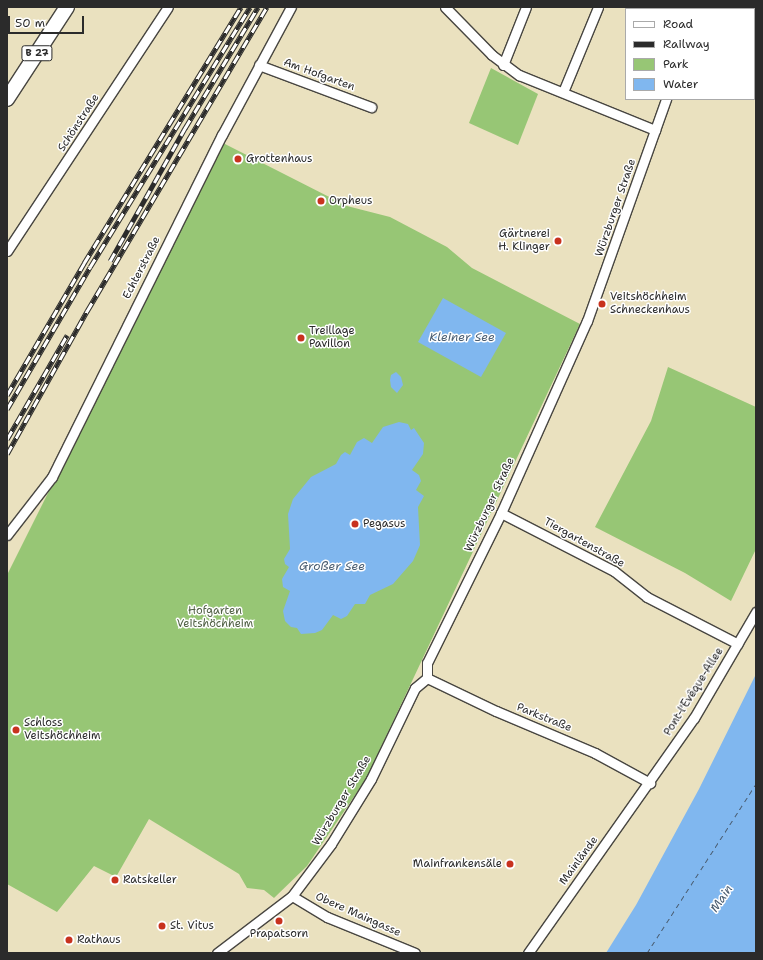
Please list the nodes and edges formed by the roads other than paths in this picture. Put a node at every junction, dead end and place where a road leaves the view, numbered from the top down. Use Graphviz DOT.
graph roads {
  1 [pos="67,7"];
  2 [pos="168,7"];
  3 [pos="291,7"];
  4 [pos="446,7"];
  5 [pos="526,7"];
  6 [pos="598,7"];
  7 [pos="260,65"];
  8 [pos="503,65"];
  9 [pos="563,92"];
  10 [pos="7,99"];
  11 [pos="666,100"];
  12 [pos="371,107"];
  13 [pos="656,130"];
  14 [pos="7,251"];
  15 [pos="501,513"];
  16 [pos="7,535"];
  17 [pos="756,612"];
  18 [pos="738,644"];
  19 [pos="427,678"];
  20 [pos="650,783"];
  21 [pos="292,896"];
  22 [pos="217,953"];
  23 [pos="415,953"];
  24 [pos="528,953"];
  1 -- 10 [label="main road, B 27"];
  2 -- 14 [label="street, Schönstraße"];
  3 -- 7 [label="street, Echterstraße"];
  4 -- 8 [label="street"];
  5 -- 8 [label="street"];
  6 -- 9 [label="street"];
  7 -- 12 [label="street, Am Hofgarten"];
  7 -- 16 [label="street, Echterstraße"];
  8 -- 9 [label="street"];
  9 -- 13 [label="street"];
  11 -- 13 [label="street, Würzburger Straße"];
  13 -- 15 [label="street, Würzburger Straße"];
  15 -- 18 [label="street, Tiergartenstraße"];
  15 -- 19 [label="street, Würzburger Straße"];
  17 -- 18 [label="street, Pont-l'Evêque-Allee"];
  18 -- 20 [label="street, Pont-l'Evêque-Allee"];
  19 -- 20 [label="street, Parkstraße"];
  19 -- 21 [label="street, Würzburger Straße"];
  20 -- 24 [label="street, Mainlände"];
  21 -- 22 [label="street, Würzburger Straße"];
  21 -- 23 [label="street, Obere Maingasse"];
}
